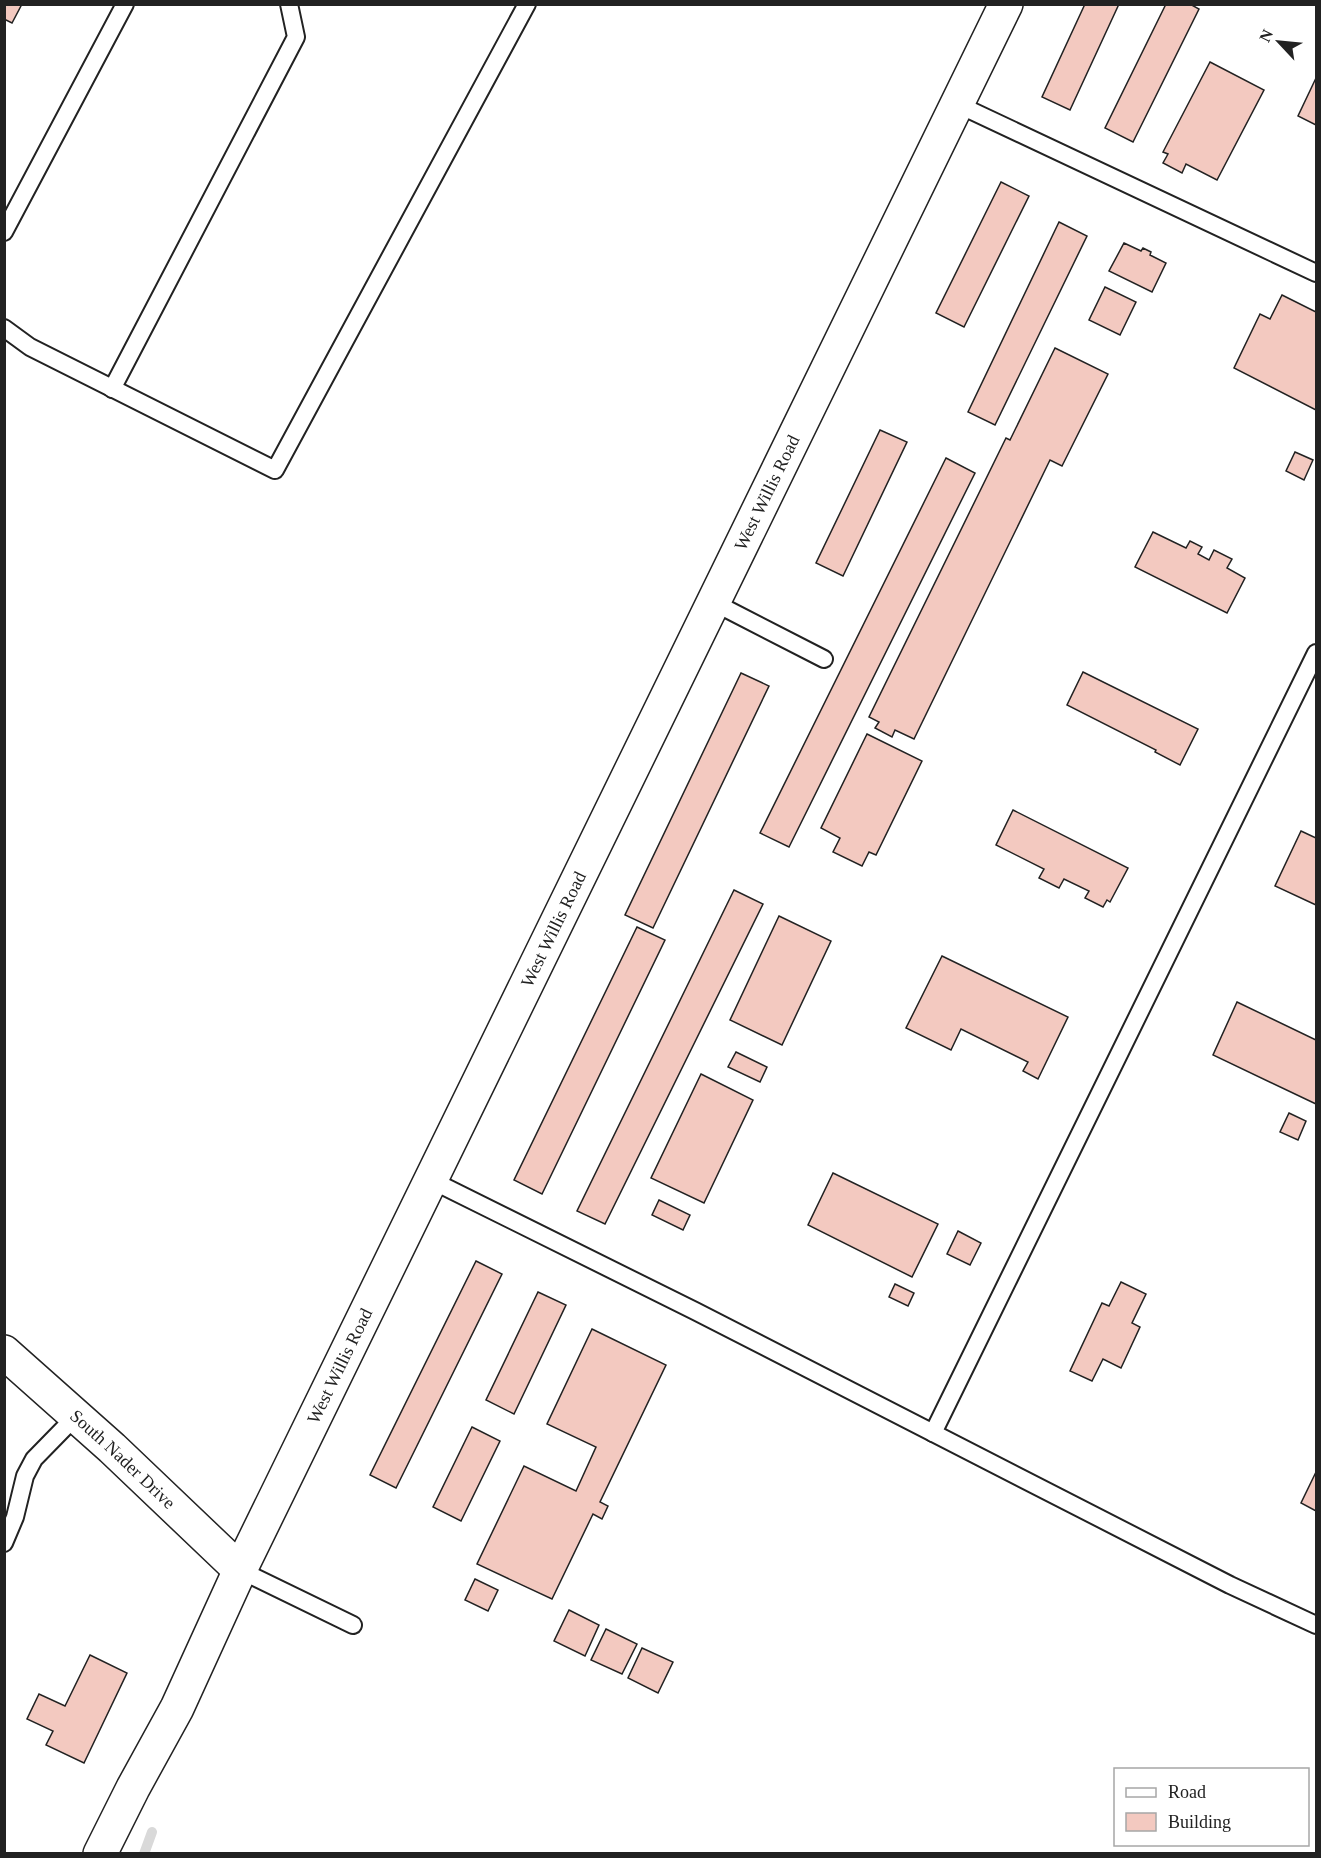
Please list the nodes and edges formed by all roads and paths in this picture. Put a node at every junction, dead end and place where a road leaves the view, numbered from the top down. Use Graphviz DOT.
graph roads {
  1 [pos="125,4"];
  2 [pos="288,4"];
  3 [pos="527,4"];
  4 [pos="1006,4"];
  5 [pos="957,104"];
  6 [pos="4,232"];
  7 [pos="1317,273"];
  8 [pos="4,328"];
  9 [pos="112,389"];
  10 [pos="713,602"];
  11 [pos="1317,653"];
  12 [pos="824,659"];
  13 [pos="431,1180"];
  14 [pos="4,1352"];
  15 [pos="76,1416"];
  16 [pos="933,1433"];
  17 [pos="4,1543"];
  18 [pos="240,1570"];
  19 [pos="353,1625"];
  20 [pos="1317,1625"];
  21 [pos="100,1854"];
  1 -- 6 [label="lane"];
  2 -- 9 [label="lane"];
  3 -- 9 [label="lane"];
  4 -- 5 [label="street, West Willis Road"];
  5 -- 7 [label="lane"];
  5 -- 10 [label="street, West Willis Road"];
  8 -- 9 [label="lane"];
  10 -- 12 [label="lane"];
  10 -- 13 [label="street, West Willis Road"];
  11 -- 16 [label="lane"];
  13 -- 16 [label="lane"];
  13 -- 18 [label="street, West Willis Road"];
  14 -- 15 [label="street, South Nader Drive"];
  15 -- 17 [label="lane"];
  15 -- 18 [label="street, South Nader Drive"];
  16 -- 20 [label="lane"];
  18 -- 19 [label="lane"];
  18 -- 21 [label="street, West Willis Road"];
}
